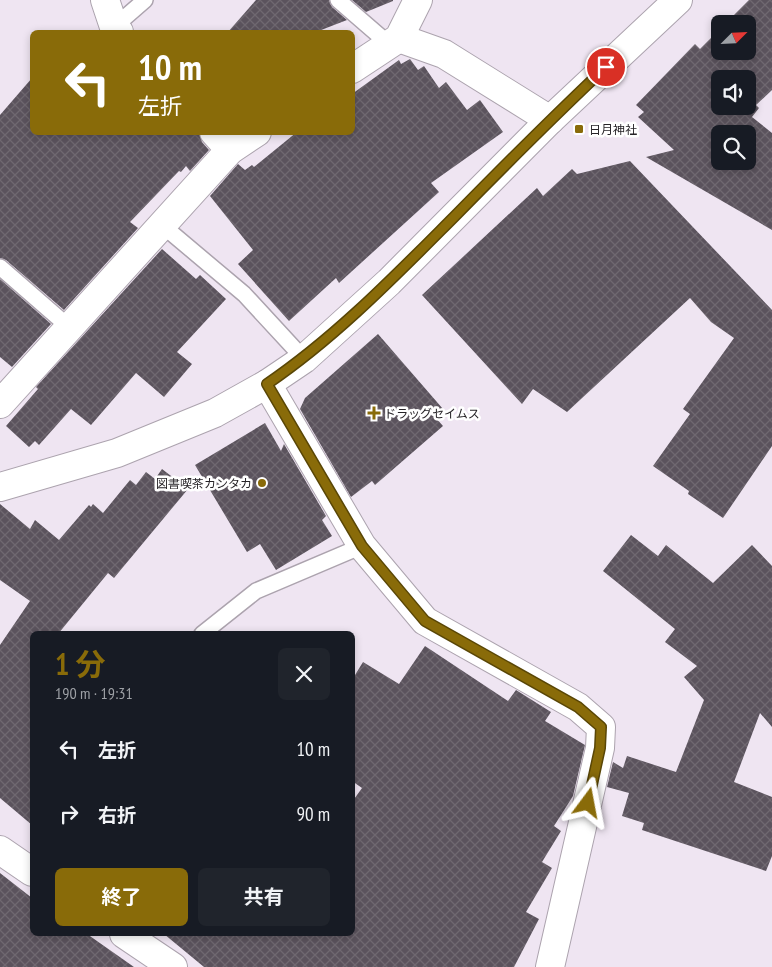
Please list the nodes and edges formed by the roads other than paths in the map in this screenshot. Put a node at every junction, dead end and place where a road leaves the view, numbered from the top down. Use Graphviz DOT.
graph roads {
  1 [pos="105,0"];
  2 [pos="144,0"];
  3 [pos="338,0"];
  4 [pos="418,0"];
  5 [pos="678,0"];
  6 [pos="116,30"];
  7 [pos="394,41"];
  8 [pos="355,67"];
  9 [pos="550,120"];
  10 [pos="245,135"];
  11 [pos="222,141"];
  12 [pos="162,225"];
  13 [pos="0,267"];
  14 [pos="70,328"];
  15 [pos="304,359"];
  16 [pos="267,384"];
  17 [pos="0,404"];
  18 [pos="0,487"];
  19 [pos="362,546"];
  20 [pos="206,631"];
  21 [pos="0,850"];
  22 [pos="30,871"];
  23 [pos="130,936"];
  24 [pos="173,967"];
  25 [pos="550,967"];
  1 -- 6 [label="street"];
  2 -- 6 [label="lane"];
  3 -- 7 [label="lane"];
  4 -- 7 [label="street"];
  5 -- 9 [label="street"];
  7 -- 8 [label="street"];
  7 -- 9 [label="street"];
  9 -- 15 [label="street"];
  10 -- 11 [label="street"];
  11 -- 12 [label="street"];
  12 -- 14 [label="street"];
  12 -- 15 [label="lane"];
  13 -- 14 [label="lane"];
  14 -- 17 [label="street"];
  15 -- 16 [label="street"];
  16 -- 18 [label="street"];
  16 -- 19 [label="street"];
  19 -- 20 [label="lane"];
  19 -- 25 [label="street"];
  21 -- 22 [label="street"];
  23 -- 24 [label="street"];
}
